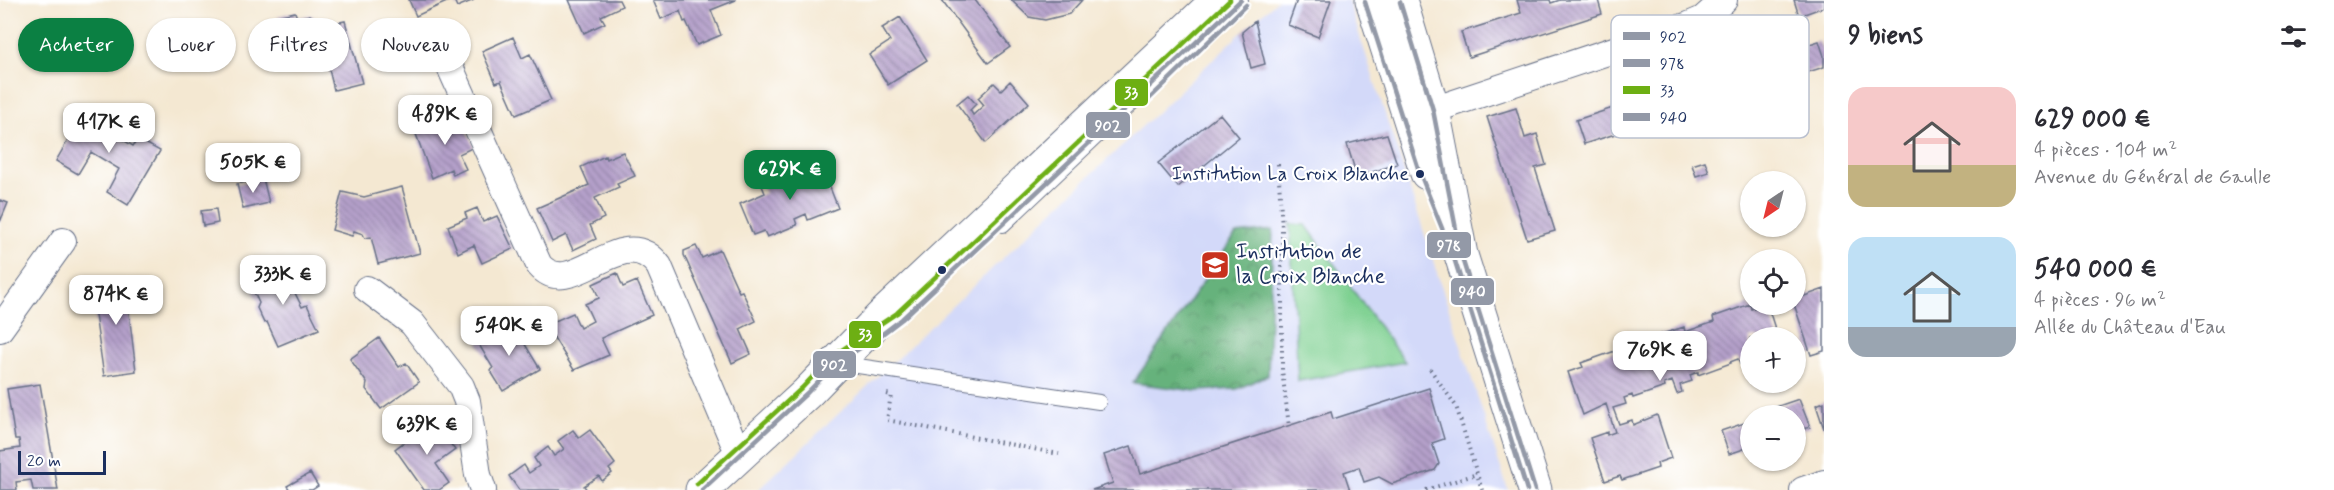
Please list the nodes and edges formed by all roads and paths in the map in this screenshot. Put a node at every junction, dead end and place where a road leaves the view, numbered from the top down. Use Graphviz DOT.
graph roads {
  1 [pos="1195,0"];
  2 [pos="1218,0"];
  3 [pos="1241,0"];
  4 [pos="1372,0"];
  5 [pos="1400,0"];
  6 [pos="1724,0"];
  7 [pos="1707,15"];
  8 [pos="1611,51"];
  9 [pos="452,72"];
  10 [pos="1433,110"];
  11 [pos="1278,164"];
  12 [pos="63,241"];
  13 [pos="1461,255"];
  14 [pos="367,289"];
  15 [pos="0,329"];
  16 [pos="836,363"];
  17 [pos="1430,369"];
  18 [pos="882,393"];
  19 [pos="1099,402"];
  20 [pos="1289,426"];
  21 [pos="733,441"];
  22 [pos="1059,454"];
  23 [pos="1477,474"];
  24 [pos="1824,483"];
  25 [pos="483,490"];
  26 [pos="680,490"];
  27 [pos="702,490"];
  28 [pos="1426,490"];
  29 [pos="1482,490"];
  30 [pos="1535,490"];
  31 [pos="1803,490"];
  1 -- 21 [label="main road"];
  2 -- 16 [label="main road"];
  3 -- 16 [label="lane"];
  4 -- 13 [label="main road"];
  5 -- 10 [label="main road"];
  6 -- 7 [label="street"];
  8 -- 10 [label="street"];
  9 -- 21 [label="street"];
  10 -- 13 [label="main road"];
  11 -- 20 [label="path"];
  12 -- 15 [label="street"];
  13 -- 30 [label="main road"];
  14 -- 25 [label="street"];
  16 -- 19 [label="lane"];
  16 -- 27 [label="main road"];
  17 -- 23 [label="path"];
  18 -- 22 [label="path"];
  21 -- 26 [label="main road"];
  23 -- 28 [label="path"];
  23 -- 29 [label="path"];
  24 -- 31 [label="street"];
}
